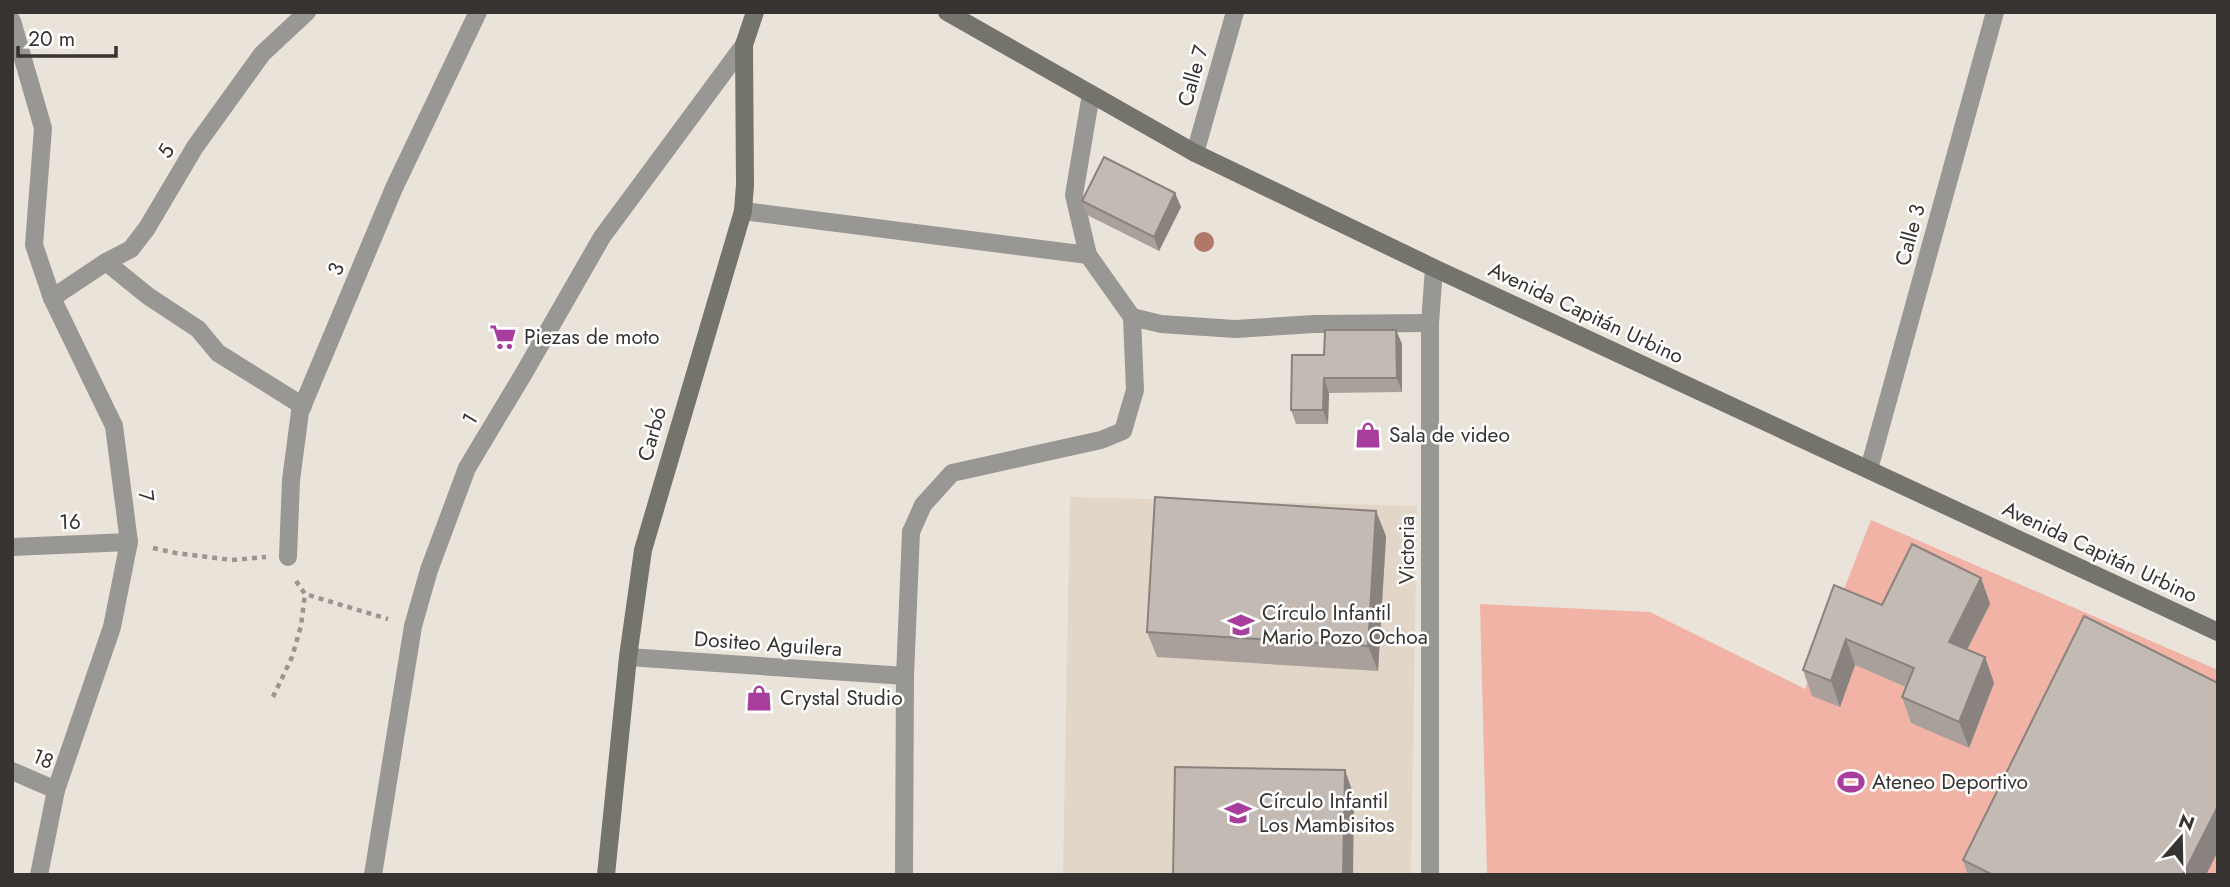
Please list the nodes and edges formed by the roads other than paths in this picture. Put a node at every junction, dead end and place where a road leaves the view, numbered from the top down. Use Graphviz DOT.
graph roads {
  1 [pos="307,12"];
  2 [pos="478,12"];
  3 [pos="755,12"];
  4 [pos="947,12"];
  5 [pos="1235,12"];
  6 [pos="1995,12"];
  7 [pos="12,21"];
  8 [pos="744,45"];
  9 [pos="1091,94"];
  10 [pos="1195,153"];
  11 [pos="743,211"];
  12 [pos="1088,255"];
  13 [pos="106,262"];
  14 [pos="1434,268"];
  15 [pos="52,298"];
  16 [pos="1132,317"];
  17 [pos="1430,323"];
  18 [pos="303,406"];
  19 [pos="1868,469"];
  20 [pos="129,542"];
  21 [pos="12,547"];
  22 [pos="288,557"];
  23 [pos="2218,632"];
  24 [pos="628,657"];
  25 [pos="905,676"];
  26 [pos="12,771"];
  27 [pos="55,790"];
  28 [pos="40,875"];
  29 [pos="373,875"];
  30 [pos="606,875"];
  31 [pos="904,875"];
  32 [pos="1430,875"];
  1 -- 13 [label="street, 5"];
  2 -- 18 [label="street, 3"];
  3 -- 8 [label="main road, Carbó"];
  4 -- 9 [label="main road, Avenida Capitán Urbino"];
  5 -- 10 [label="street, Calle 7"];
  6 -- 19 [label="street, Calle 3"];
  7 -- 15 [label="street, 7"];
  8 -- 11 [label="main road, Carbó"];
  8 -- 29 [label="street, 1"];
  9 -- 10 [label="main road, Avenida Capitán Urbino"];
  9 -- 12 [label="street"];
  10 -- 14 [label="main road, Avenida Capitán Urbino"];
  11 -- 12 [label="street"];
  11 -- 24 [label="main road, Carbó"];
  12 -- 16 [label="street"];
  13 -- 15 [label="street, 5"];
  13 -- 18 [label="street"];
  14 -- 17 [label="street, Victoria"];
  14 -- 19 [label="main road, Avenida Capitán Urbino"];
  15 -- 20 [label="street, 7"];
  16 -- 17 [label="street"];
  16 -- 25 [label="street"];
  17 -- 32 [label="street, Victoria"];
  18 -- 22 [label="street, 3"];
  19 -- 23 [label="main road, Avenida Capitán Urbino"];
  20 -- 21 [label="street, 16"];
  20 -- 27 [label="street, 7"];
  24 -- 25 [label="street, Dositeo Aguilera"];
  24 -- 30 [label="main road, Carbó"];
  25 -- 31 [label="street"];
  26 -- 27 [label="street, 18"];
  27 -- 28 [label="street, 7"];
}
